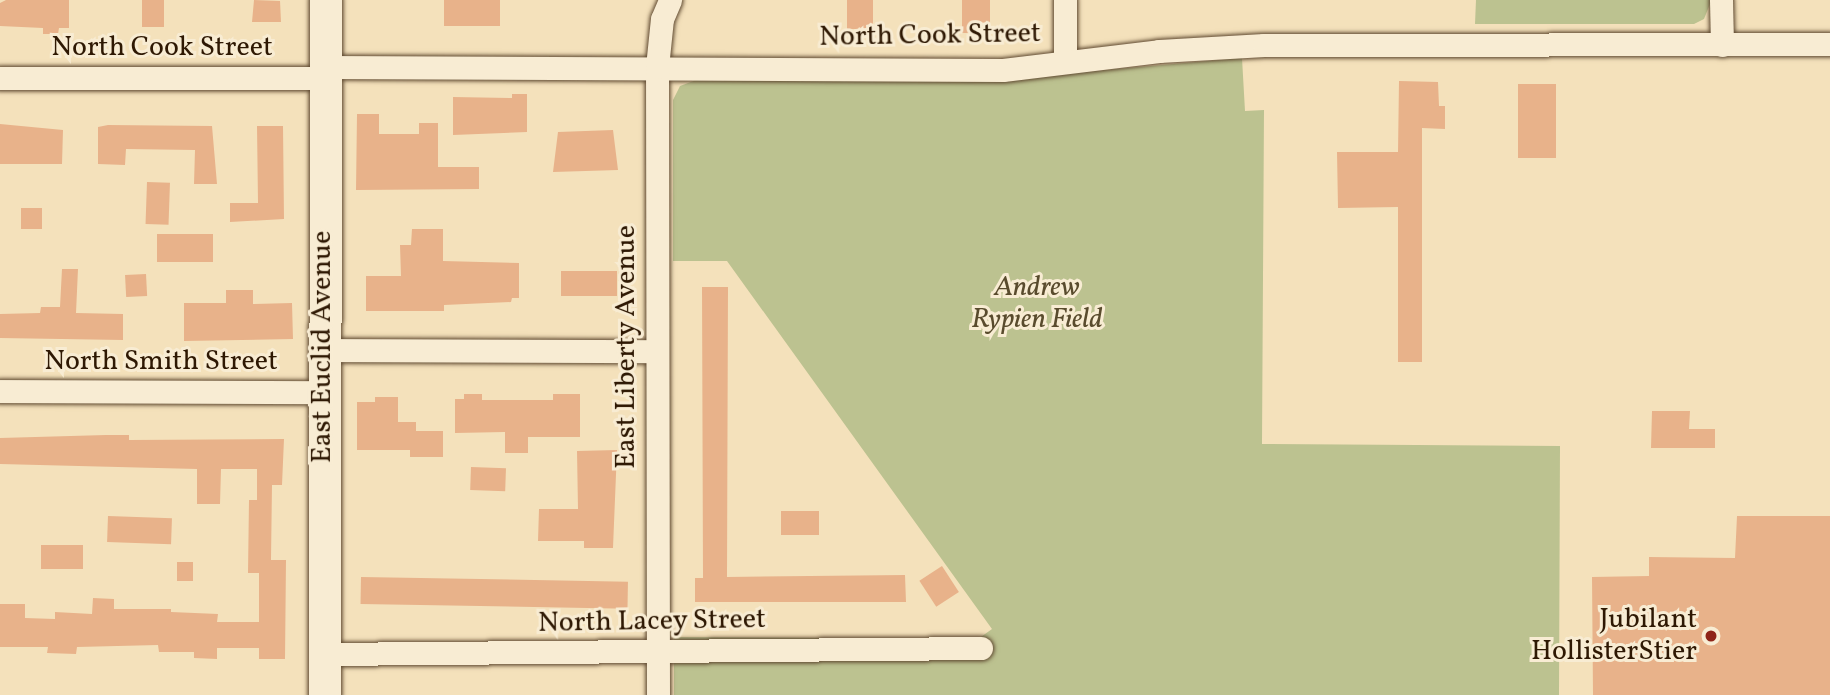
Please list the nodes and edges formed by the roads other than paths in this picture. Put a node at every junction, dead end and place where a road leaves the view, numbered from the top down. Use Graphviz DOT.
graph roads {
  1 [pos="326,0"];
  2 [pos="670,0"];
  3 [pos="1065,0"];
  4 [pos="1721,0"];
  5 [pos="1830,44"];
  6 [pos="1721,45"];
  7 [pos="1065,62"];
  8 [pos="657,67"];
  9 [pos="325,73"];
  10 [pos="0,78"];
  11 [pos="323,350"];
  12 [pos="656,351"];
  13 [pos="0,391"];
  14 [pos="323,392"];
  15 [pos="981,648"];
  16 [pos="658,653"];
  17 [pos="324,654"];
  18 [pos="325,695"];
  19 [pos="658,695"];
  1 -- 9 [label="main road, East Euclid Avenue"];
  2 -- 8 [label="street, East Liberty Avenue"];
  3 -- 7 [label="street"];
  4 -- 6 [label="street"];
  5 -- 6 [label="street, North Cook Street"];
  6 -- 7 [label="street, North Cook Street"];
  7 -- 8 [label="street, North Cook Street"];
  8 -- 9 [label="street, North Cook Street"];
  8 -- 12 [label="street, East Liberty Avenue"];
  9 -- 10 [label="street, North Cook Street"];
  9 -- 11 [label="main road, East Euclid Avenue"];
  11 -- 12 [label="street"];
  11 -- 14 [label="main road, East Euclid Avenue"];
  12 -- 16 [label="street, East Liberty Avenue"];
  13 -- 14 [label="street, North Smith Street"];
  14 -- 17 [label="main road, East Euclid Avenue"];
  15 -- 16 [label="street, North Lacey Street"];
  16 -- 17 [label="street, North Lacey Street"];
  16 -- 19 [label="street, East Liberty Avenue"];
  17 -- 18 [label="main road, East Euclid Avenue"];
}
